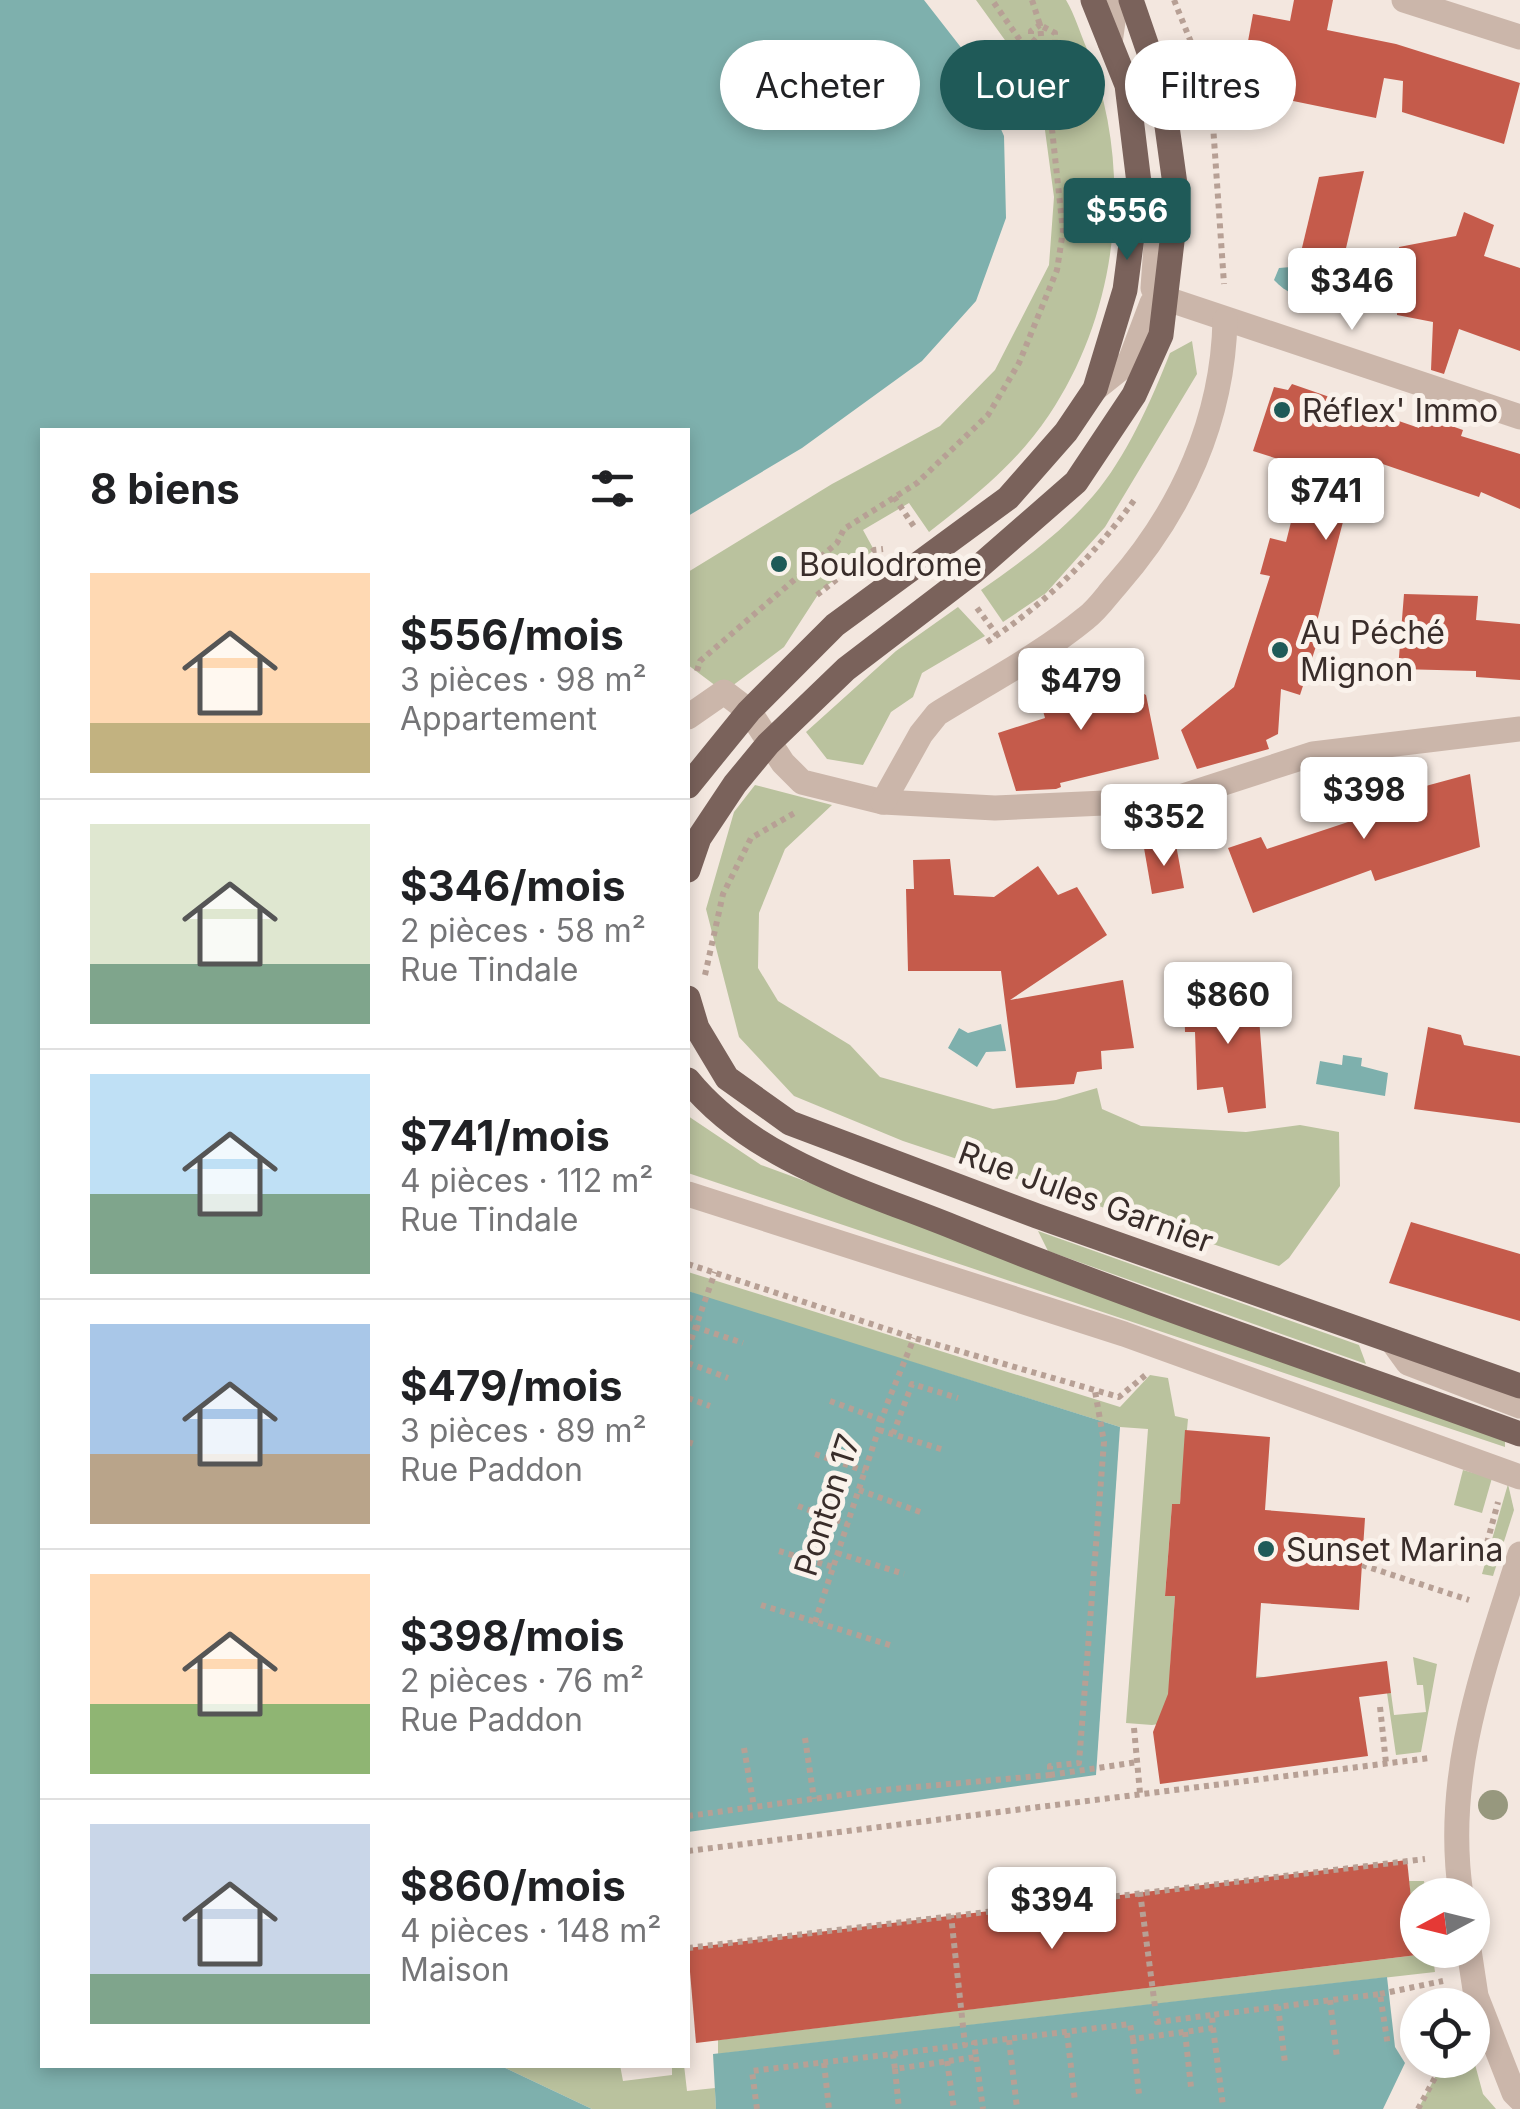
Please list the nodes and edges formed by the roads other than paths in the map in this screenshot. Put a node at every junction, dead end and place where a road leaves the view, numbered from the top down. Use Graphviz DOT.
graph roads {
  1 [pos="1093,0"];
  2 [pos="1116,0"];
  3 [pos="1131,0"];
  4 [pos="1404,0"];
  5 [pos="1520,38"];
  6 [pos="1110,43"];
  7 [pos="1139,182"];
  8 [pos="1167,300"];
  9 [pos="1225,320"];
  10 [pos="1095,388"];
  11 [pos="1520,417"];
  12 [pos="846,617"];
  13 [pos="749,711"];
  14 [pos="690,716"];
  15 [pos="1520,729"];
  16 [pos="768,744"];
  17 [pos="690,784"];
  18 [pos="883,802"];
  19 [pos="690,829"];
  20 [pos="690,864"];
  21 [pos="699,995"];
  22 [pos="690,1082"];
  23 [pos="690,1195"];
  24 [pos="1392,1340"];
  25 [pos="1520,1386"];
  26 [pos="1520,1406"];
  27 [pos="1520,1434"];
  28 [pos="1513,1475"];
  29 [pos="1520,1554"];
  30 [pos="1459,1878"];
  31 [pos="1472,1968"];
  32 [pos="1520,2099"];
  1 -- 6 [label="main road"];
  2 -- 6 [label="street"];
  3 -- 8 [label="main road"];
  4 -- 5 [label="street"];
  6 -- 7 [label="main road"];
  7 -- 8 [label="street"];
  7 -- 10 [label="main road"];
  8 -- 9 [label="street"];
  8 -- 10 [label="street"];
  8 -- 16 [label="main road"];
  9 -- 11 [label="street"];
  9 -- 18 [label="street"];
  10 -- 12 [label="main road"];
  12 -- 13 [label="main road"];
  12 -- 16 [label="main road"];
  13 -- 14 [label="street"];
  13 -- 16 [label="street"];
  13 -- 17 [label="main road"];
  13 -- 19 [label="main road"];
  15 -- 18 [label="street"];
  16 -- 18 [label="street"];
  16 -- 20 [label="main road"];
  21 -- 24 [label="main road, Rue Jules Garnier"];
  22 -- 27 [label="main road"];
  23 -- 28 [label="street"];
  24 -- 25 [label="main road, Rue Jules Garnier"];
  24 -- 26 [label="street"];
  29 -- 30 [label="street"];
  31 -- 32 [label="street"];
}
